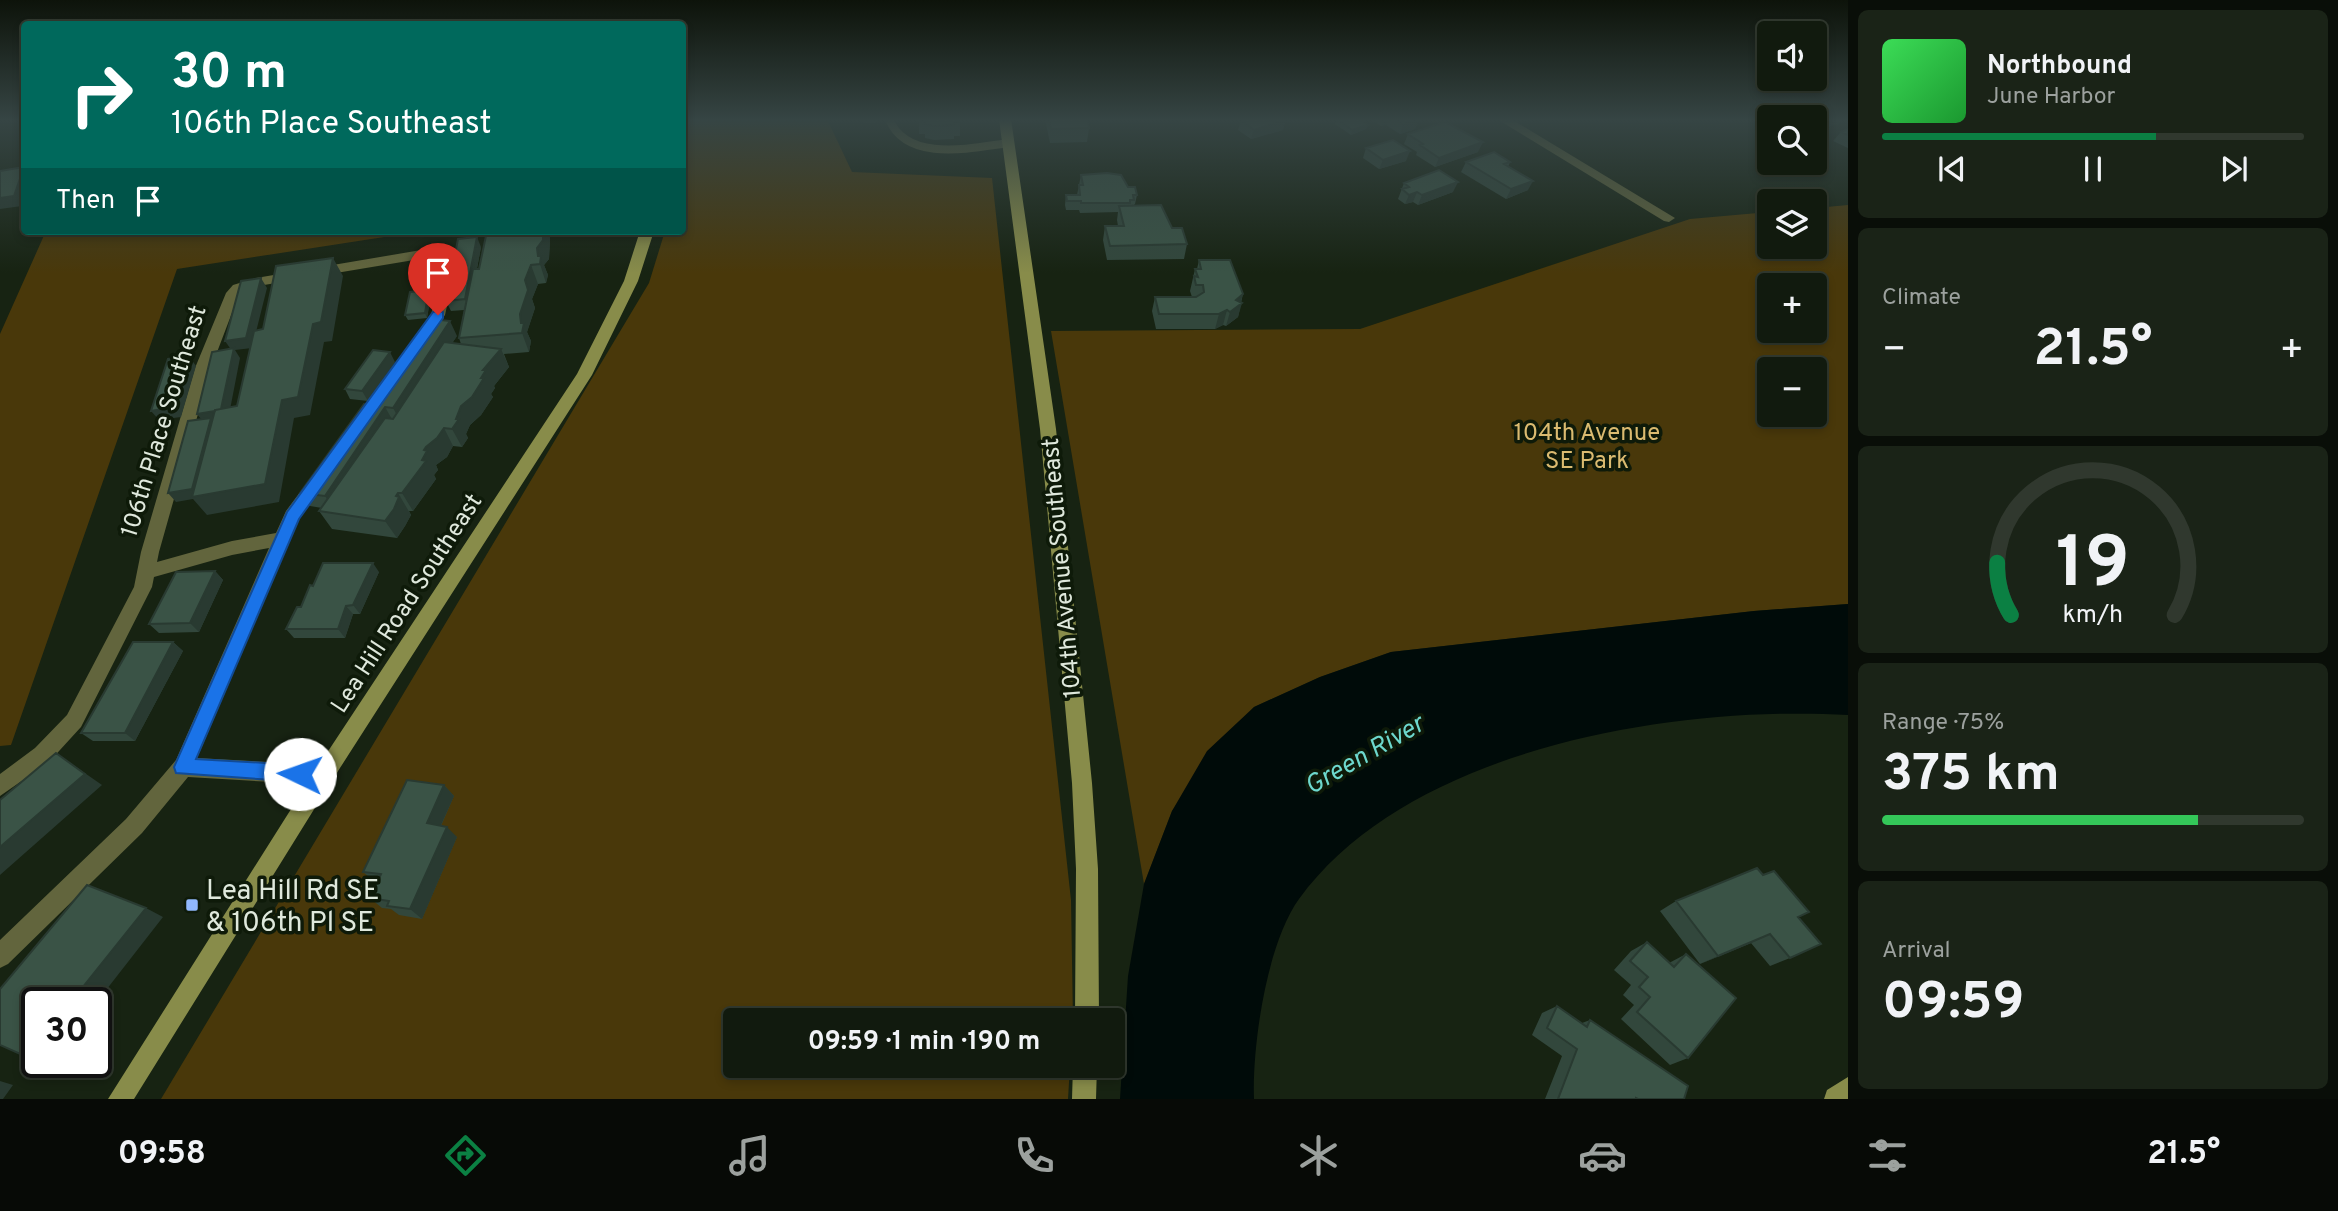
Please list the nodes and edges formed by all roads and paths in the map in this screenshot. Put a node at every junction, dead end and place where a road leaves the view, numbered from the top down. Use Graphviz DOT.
graph roads {
  1 [pos="1013,170"];
  2 [pos="1589,170"];
  3 [pos="1669,218"];
  4 [pos="646,235"];
  5 [pos="414,349"];
  6 [pos="333,460"];
  7 [pos="282,539"];
  8 [pos="146,572"];
  9 [pos="183,767"];
  10 [pos="324,775"];
  11 [pos="0,786"];
  12 [pos="0,956"];
  13 [pos="1087,1008"];
  14 [pos="1085,1078"];
  15 [pos="1848,1089"];
  16 [pos="120,1099"];
  17 [pos="1084,1099"];
  18 [pos="1836,1099"];
  1 -- 13 [label="street, 104th Avenue Southeast"];
  2 -- 3 [label="street"];
  4 -- 10 [label="street, Lea Hill Road Southeast"];
  5 -- 8 [label="street, 106th Place Southeast"];
  6 -- 7 [label="street"];
  7 -- 8 [label="street, 106th Place Southeast"];
  7 -- 9 [label="street"];
  8 -- 11 [label="street, 106th Place Southeast"];
  9 -- 10 [label="street"];
  9 -- 12 [label="street"];
  10 -- 16 [label="street, Lea Hill Road Southeast"];
  14 -- 17 [label="street"];
  15 -- 18 [label="street"];
}
